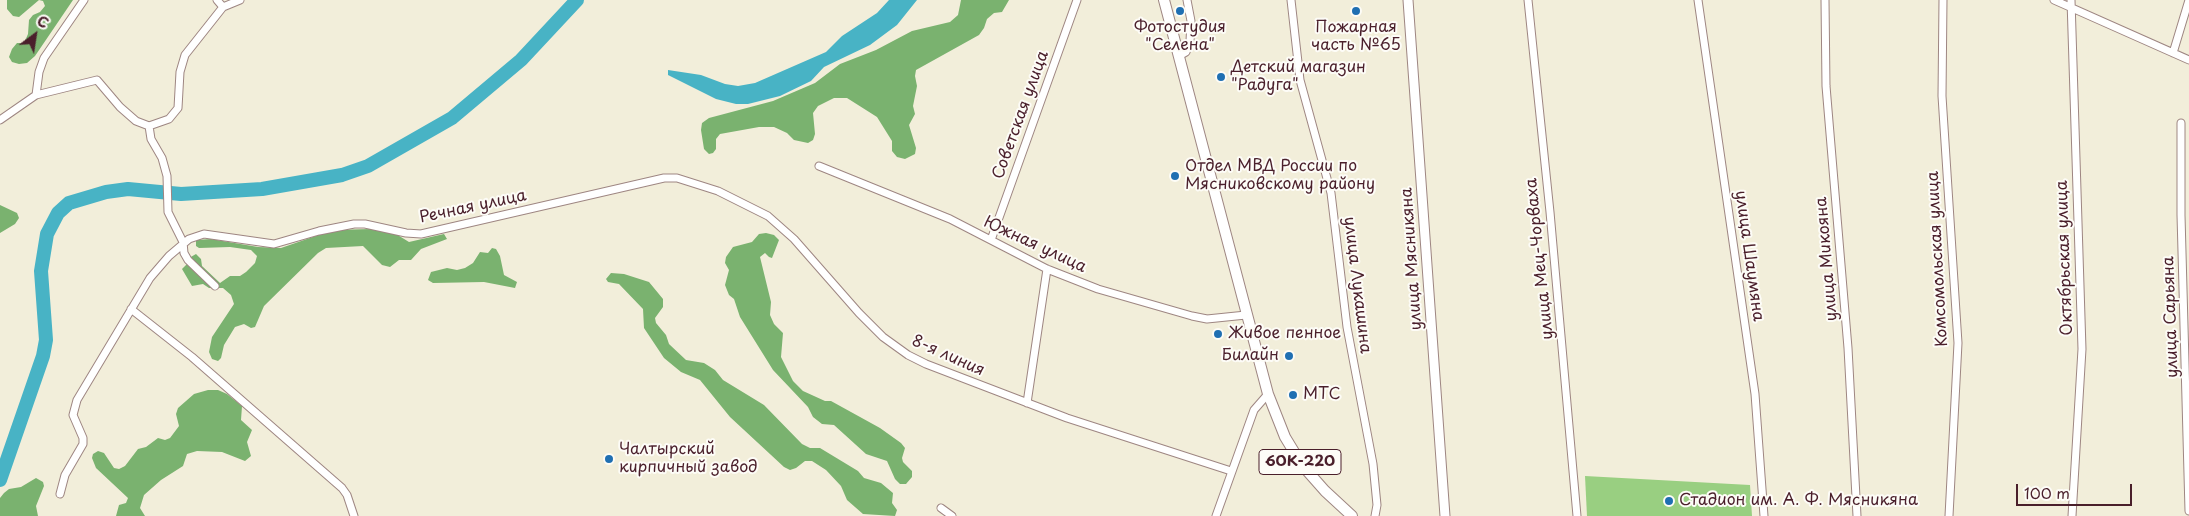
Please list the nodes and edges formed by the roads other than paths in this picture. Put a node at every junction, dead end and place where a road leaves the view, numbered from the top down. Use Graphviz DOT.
graph roads {
  1 [pos="84,0"];
  2 [pos="217,0"];
  3 [pos="240,0"];
  4 [pos="1077,0"];
  5 [pos="1164,0"];
  6 [pos="1187,0"];
  7 [pos="1291,0"];
  8 [pos="1408,0"];
  9 [pos="1528,0"];
  10 [pos="1698,0"];
  11 [pos="1825,0"];
  12 [pos="1943,0"];
  13 [pos="2054,0"];
  14 [pos="2189,0"];
  15 [pos="2071,4"];
  16 [pos="223,8"];
  17 [pos="2173,53"];
  18 [pos="1178,56"];
  19 [pos="2189,60"];
  20 [pos="36,94"];
  21 [pos="0,120"];
  22 [pos="2181,123"];
  23 [pos="149,126"];
  24 [pos="819,166"];
  25 [pos="704,186"];
  26 [pos="991,240"];
  27 [pos="184,242"];
  28 [pos="1046,269"];
  29 [pos="215,286"];
  30 [pos="131,309"];
  31 [pos="1246,315"];
  32 [pos="1268,394"];
  33 [pos="1027,403"];
  34 [pos="1231,471"];
  35 [pos="60,494"];
  36 [pos="941,508"];
  37 [pos="2189,511"];
  38 [pos="354,516"];
  39 [pos="952,516"];
  40 [pos="1216,516"];
  41 [pos="1352,516"];
  42 [pos="1375,516"];
  43 [pos="1445,516"];
  44 [pos="1577,516"];
  45 [pos="1764,516"];
  46 [pos="1857,516"];
  47 [pos="1949,516"];
  48 [pos="2072,516"];
  1 -- 20 [label="street"];
  2 -- 16 [label="street"];
  3 -- 16 [label="street"];
  4 -- 26 [label="street, Советская улица"];
  5 -- 18 [label="main road, 60К-220"];
  6 -- 18 [label="street"];
  7 -- 42 [label="street, улица Лукашина"];
  8 -- 43 [label="street, улица Мясникяна"];
  9 -- 44 [label="street, улица Мец-Чорваха"];
  10 -- 45 [label="street, улица Шаумяна"];
  11 -- 46 [label="street, улица Микояна"];
  12 -- 47 [label="street, Комсомольская улица"];
  13 -- 15 [label="street"];
  14 -- 17 [label="street"];
  15 -- 17 [label="street"];
  15 -- 48 [label="street, Октябрьская улица"];
  16 -- 23 [label="street"];
  17 -- 19 [label="street"];
  18 -- 31 [label="main road, 60К-220"];
  20 -- 21 [label="street"];
  20 -- 23 [label="street"];
  22 -- 37 [label="street, улица Сарьяна"];
  23 -- 27 [label="street"];
  24 -- 26 [label="street, Южная улица"];
  25 -- 27 [label="street, Речная улица"];
  25 -- 33 [label="street, 8-я линия"];
  26 -- 28 [label="street, Южная улица"];
  27 -- 29 [label="street"];
  27 -- 30 [label="street, Речная улица"];
  28 -- 31 [label="street, Южная улица"];
  28 -- 33 [label="street"];
  30 -- 35 [label="street, Речная улица"];
  30 -- 38 [label="street"];
  31 -- 32 [label="main road, 60К-220"];
  32 -- 34 [label="street"];
  32 -- 41 [label="main road, 60К-220"];
  33 -- 34 [label="street, 8-я линия"];
  34 -- 40 [label="street"];
  36 -- 39 [label="street"];
}
